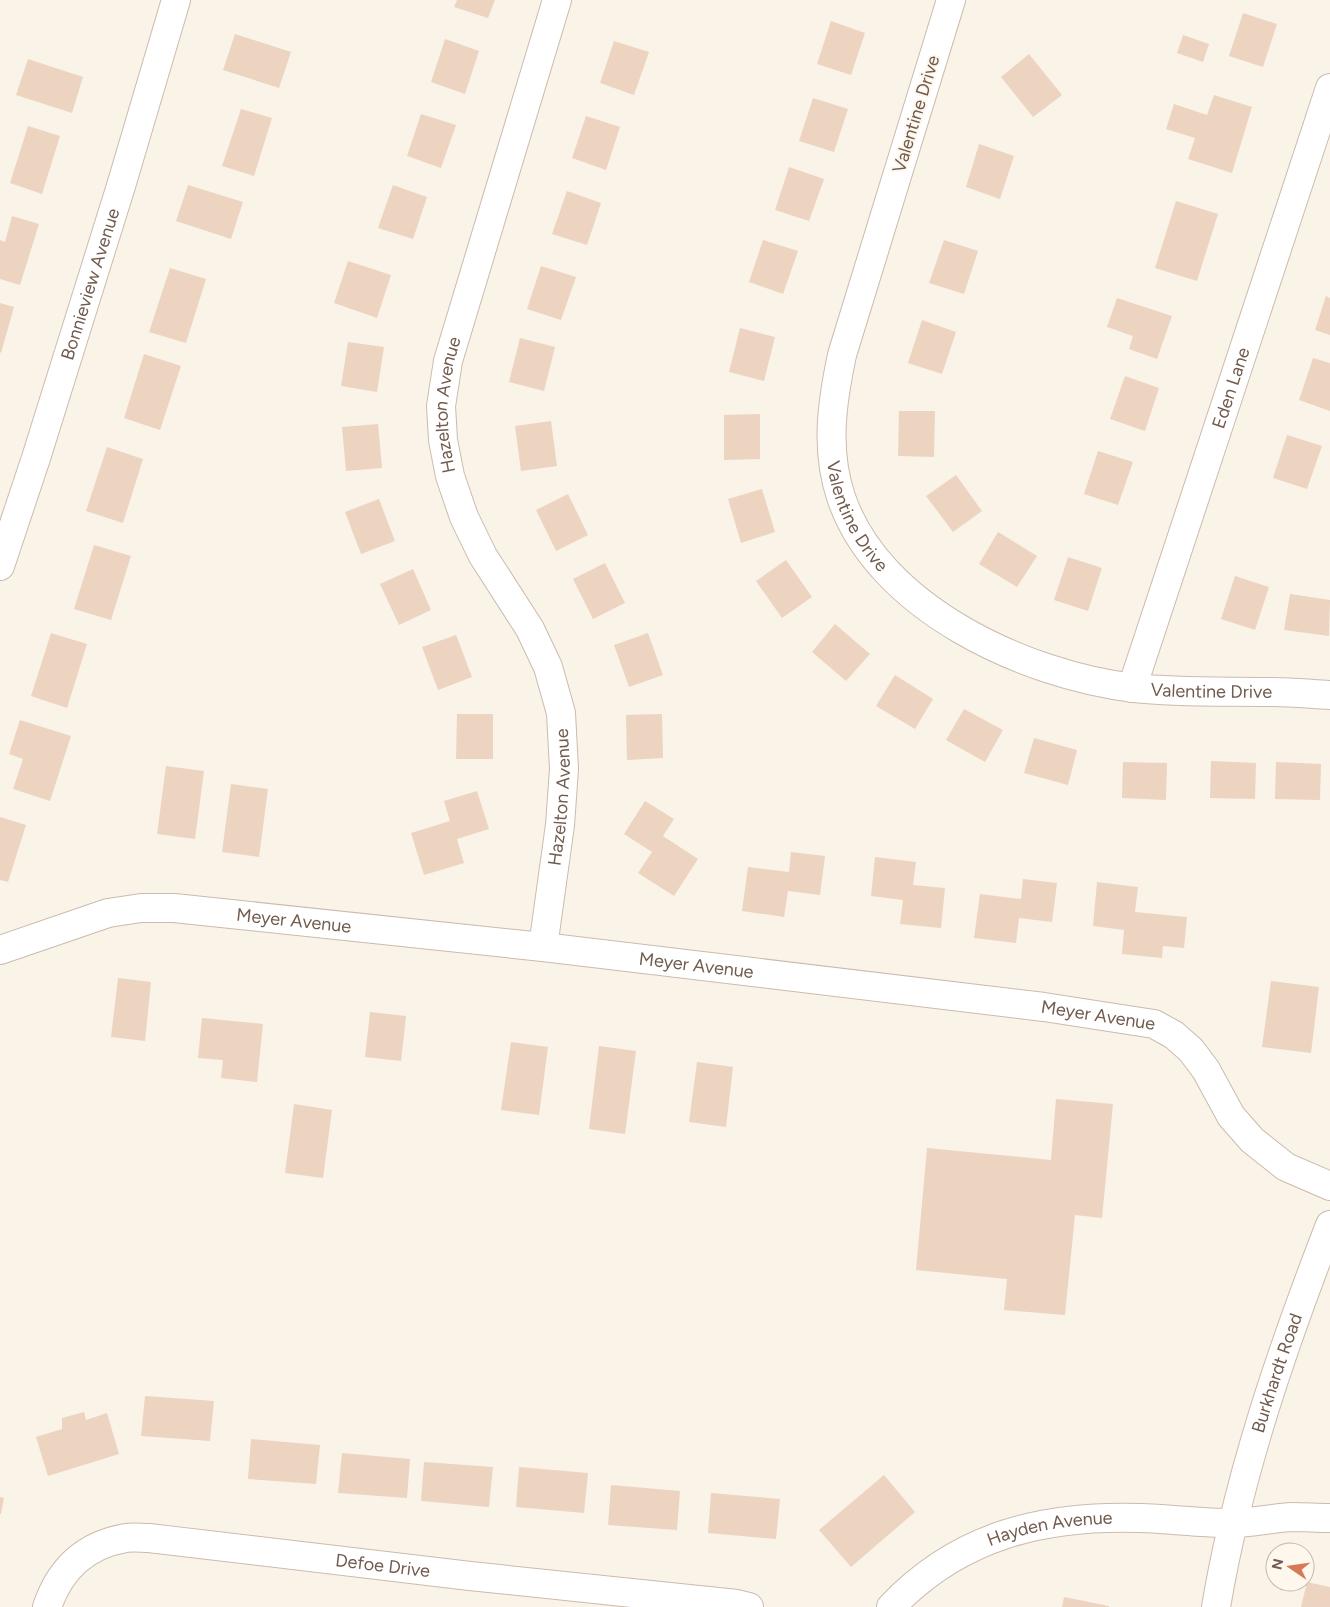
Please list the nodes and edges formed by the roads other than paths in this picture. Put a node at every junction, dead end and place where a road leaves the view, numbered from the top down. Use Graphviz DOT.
graph roads {
  1 [pos="176,0"];
  2 [pos="557,0"];
  3 [pos="951,0"];
  4 [pos="1330,88"];
  5 [pos="2,549"];
  6 [pos="1132,688"];
  7 [pos="1330,696"];
  8 [pos="543,947"];
  9 [pos="0,950"];
  10 [pos="1330,1186"];
  11 [pos="1330,1225"];
  12 [pos="1330,1518"];
  13 [pos="1232,1523"];
  14 [pos="47,1607"];
  15 [pos="749,1607"];
  16 [pos="891,1607"];
  17 [pos="1216,1607"];
  1 -- 5 [label="street, Bonnieview Avenue"];
  2 -- 8 [label="street, Hazelton Avenue"];
  3 -- 6 [label="street, Valentine Drive"];
  4 -- 6 [label="street, Eden Lane"];
  6 -- 7 [label="street, Valentine Drive"];
  8 -- 9 [label="street, Meyer Avenue"];
  8 -- 10 [label="street, Meyer Avenue"];
  11 -- 13 [label="street, Burkhardt Road"];
  12 -- 13 [label="street, Hayden Avenue"];
  13 -- 16 [label="street, Hayden Avenue"];
  13 -- 17 [label="street, Burkhardt Road"];
  14 -- 15 [label="street, Defoe Drive"];
}
